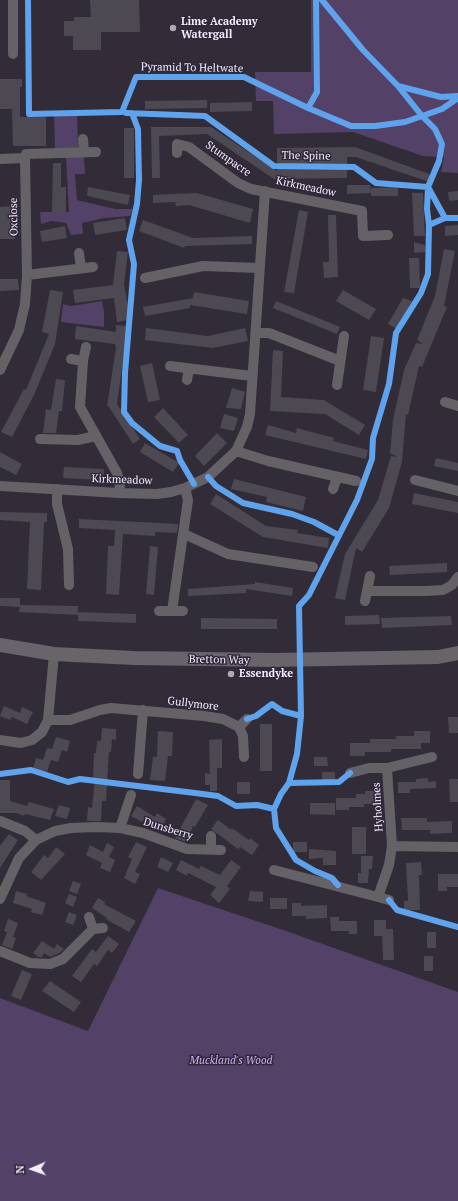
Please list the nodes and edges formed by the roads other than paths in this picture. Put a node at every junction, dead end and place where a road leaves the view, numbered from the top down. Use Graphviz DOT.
graph roads {
  1 [pos="13,0"];
  2 [pos="13,54"];
  3 [pos="84,139"];
  4 [pos="175,147"];
  5 [pos="84,152"];
  6 [pos="96,152"];
  7 [pos="25,158"];
  8 [pos="0,159"];
  9 [pos="265,191"];
  10 [pos="388,235"];
  11 [pos="79,254"];
  12 [pos="93,267"];
  13 [pos="81,268"];
  14 [pos="259,268"];
  15 [pos="27,275"];
  16 [pos="145,278"];
  17 [pos="256,333"];
  18 [pos="344,336"];
  19 [pos="86,348"];
  20 [pos="71,359"];
  21 [pos="83,361"];
  22 [pos="340,361"];
  23 [pos="170,366"];
  24 [pos="1,368"];
  25 [pos="189,368"];
  26 [pos="252,376"];
  27 [pos="187,380"];
  28 [pos="336,385"];
  29 [pos="445,402"];
  30 [pos="458,406"];
  31 [pos="96,436"];
  32 [pos="40,438"];
  33 [pos="236,451"];
  34 [pos="337,478"];
  35 [pos="415,480"];
  36 [pos="356,481"];
  37 [pos="0,486"];
  38 [pos="185,488"];
  39 [pos="56,489"];
  40 [pos="333,489"];
  41 [pos="458,491"];
  42 [pos="119,493"];
  43 [pos="184,534"];
  44 [pos="313,567"];
  45 [pos="370,576"];
  46 [pos="458,576"];
  47 [pos="73,579"];
  48 [pos="159,611"];
  49 [pos="172,611"];
  50 [pos="183,611"];
  51 [pos="0,646"];
  52 [pos="458,653"];
  53 [pos="54,654"];
  54 [pos="438,656"];
  55 [pos="458,661"];
  56 [pos="143,710"];
  57 [pos="247,718"];
  58 [pos="48,720"];
  59 [pos="239,727"];
  60 [pos="0,740"];
  61 [pos="244,757"];
  62 [pos="432,757"];
  63 [pos="387,768"];
  64 [pos="350,773"];
  65 [pos="138,774"];
  66 [pos="131,795"];
  67 [pos="0,821"];
  68 [pos="120,828"];
  69 [pos="211,836"];
  70 [pos="36,840"];
  71 [pos="392,846"];
  72 [pos="458,848"];
  73 [pos="280,870"];
  74 [pos="378,897"];
  75 [pos="0,899"];
  76 [pos="389,900"];
  77 [pos="89,917"];
  78 [pos="103,928"];
  79 [pos="92,929"];
  80 [pos="0,951"];
  1 -- 2 [label="street"];
  3 -- 5 [label="street"];
  4 -- 9 [label="street, Stumpacre"];
  5 -- 6 [label="street"];
  5 -- 7 [label="street"];
  7 -- 8 [label="street"];
  7 -- 15 [label="street, Oxclose"];
  9 -- 10 [label="street, Kirkmeadow"];
  9 -- 14 [label="street, Kirkmeadow"];
  11 -- 13 [label="street"];
  12 -- 13 [label="street"];
  13 -- 15 [label="street"];
  14 -- 16 [label="street"];
  14 -- 17 [label="street, Kirkmeadow"];
  15 -- 24 [label="street, Oxclose"];
  17 -- 22 [label="street"];
  17 -- 26 [label="street, Kirkmeadow"];
  18 -- 22 [label="street"];
  19 -- 21 [label="street"];
  20 -- 21 [label="street"];
  21 -- 31 [label="street"];
  22 -- 28 [label="street"];
  23 -- 25 [label="street"];
  25 -- 26 [label="street"];
  25 -- 27 [label="street"];
  26 -- 33 [label="street, Kirkmeadow"];
  29 -- 30 [label="street"];
  31 -- 32 [label="street"];
  31 -- 42 [label="street"];
  33 -- 34 [label="street"];
  33 -- 38 [label="street, Kirkmeadow"];
  34 -- 36 [label="street"];
  34 -- 40 [label="street"];
  35 -- 41 [label="street"];
  37 -- 39 [label="street, Kirkmeadow"];
  38 -- 42 [label="street, Kirkmeadow"];
  38 -- 43 [label="street"];
  39 -- 42 [label="street, Kirkmeadow"];
  39 -- 47 [label="street"];
  43 -- 44 [label="street"];
  43 -- 49 [label="street"];
  45 -- 46 [label="street"];
  48 -- 49 [label="street"];
  49 -- 50 [label="street"];
  51 -- 53 [label="street, Bretton Way"];
  52 -- 54 [label="street, Bretton Way"];
  53 -- 54 [label="street, Bretton Way"];
  53 -- 58 [label="street"];
  54 -- 55 [label="street, Bretton Way"];
  56 -- 58 [label="street, Gullymore"];
  56 -- 59 [label="street, Gullymore"];
  56 -- 65 [label="street"];
  57 -- 59 [label="street"];
  58 -- 60 [label="street"];
  59 -- 61 [label="street"];
  62 -- 63 [label="street, Hyholmes"];
  63 -- 64 [label="street, Hyholmes"];
  63 -- 71 [label="street, Hyholmes"];
  66 -- 68 [label="street"];
  67 -- 70 [label="street"];
  68 -- 69 [label="street, Dunsberry"];
  68 -- 70 [label="street, Dunsberry"];
  70 -- 75 [label="street, Dunsberry"];
  71 -- 72 [label="street, Hyholmes"];
  71 -- 74 [label="street, Hyholmes"];
  73 -- 74 [label="street"];
  74 -- 76 [label="street"];
  77 -- 79 [label="street"];
  78 -- 79 [label="street"];
  79 -- 80 [label="street"];
}
